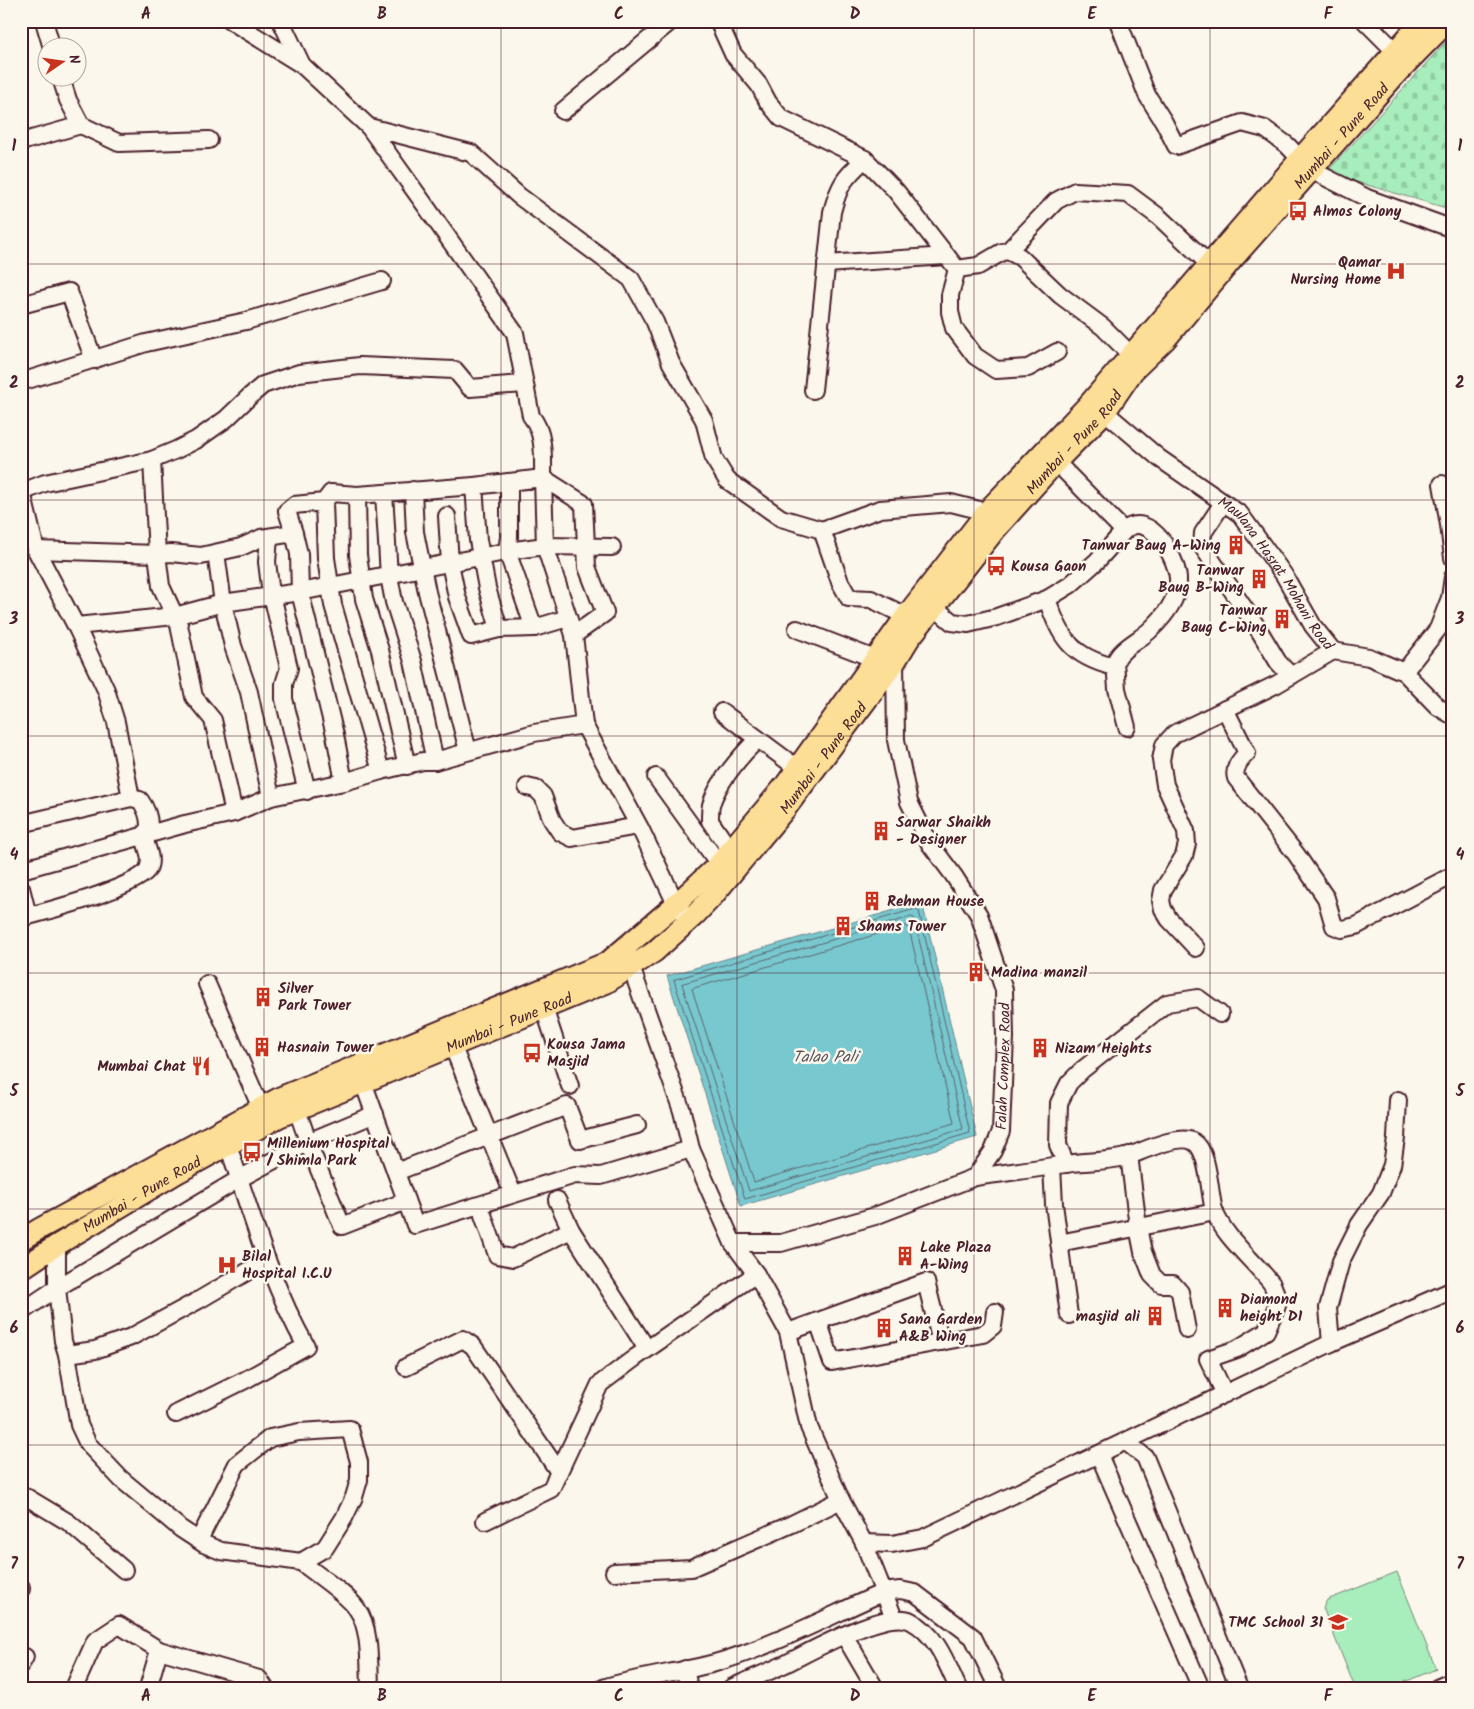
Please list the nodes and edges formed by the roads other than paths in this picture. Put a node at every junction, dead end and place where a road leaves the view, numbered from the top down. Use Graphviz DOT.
graph roads {
  1 [pos="44,21"];
  2 [pos="231,21"];
  3 [pos="281,21"];
  4 [pos="671,21"];
  5 [pos="718,21"];
  6 [pos="1118,21"];
  7 [pos="1365,21"];
  8 [pos="1422,21"];
  9 [pos="1448,21"];
  10 [pos="49,38"];
  11 [pos="1395,51"];
  12 [pos="302,65"];
  13 [pos="64,88"];
  14 [pos="563,111"];
  15 [pos="81,125"];
  16 [pos="369,128"];
  17 [pos="210,140"];
  18 [pos="21,142"];
  19 [pos="865,159"];
  20 [pos="1305,165"];
  21 [pos="1453,230"];
  22 [pos="1008,251"];
  23 [pos="952,263"];
  24 [pos="826,264"];
  25 [pos="1209,264"];
  26 [pos="382,281"];
  27 [pos="21,305"];
  28 [pos="1057,352"];
  29 [pos="1132,355"];
  30 [pos="94,360"];
  31 [pos="21,382"];
  32 [pos="524,384"];
  33 [pos="813,390"];
  34 [pos="1105,412"];
  35 [pos="152,460"];
  36 [pos="1056,462"];
  37 [pos="543,478"];
  38 [pos="509,482"];
  39 [pos="1442,484"];
  40 [pos="474,486"];
  41 [pos="413,490"];
  42 [pos="22,492"];
  43 [pos="384,493"];
  44 [pos="357,495"];
  45 [pos="324,502"];
  46 [pos="1223,503"];
  47 [pos="987,512"];
  48 [pos="447,516"];
  49 [pos="822,530"];
  50 [pos="1124,531"];
  51 [pos="294,533"];
  52 [pos="269,537"];
  53 [pos="545,546"];
  54 [pos="585,547"];
  55 [pos="612,547"];
  56 [pos="36,550"];
  57 [pos="507,551"];
  58 [pos="216,553"];
  59 [pos="157,554"];
  60 [pos="481,556"];
  61 [pos="1453,558"];
  62 [pos="450,563"];
  63 [pos="423,569"];
  64 [pos="389,576"];
  65 [pos="1453,577"];
  66 [pos="362,580"];
  67 [pos="330,586"];
  68 [pos="300,592"];
  69 [pos="272,596"];
  70 [pos="1047,598"];
  71 [pos="224,603"];
  72 [pos="934,607"];
  73 [pos="175,616"];
  74 [pos="906,616"];
  75 [pos="568,618"];
  76 [pos="76,626"];
  77 [pos="534,628"];
  78 [pos="797,628"];
  79 [pos="499,629"];
  80 [pos="574,635"];
  81 [pos="1333,651"];
  82 [pos="875,659"];
  83 [pos="895,662"];
  84 [pos="1114,667"];
  85 [pos="1404,672"];
  86 [pos="1291,676"];
  87 [pos="1224,709"];
  88 [pos="722,712"];
  89 [pos="1453,716"];
  90 [pos="584,725"];
  91 [pos="1127,727"];
  92 [pos="758,739"];
  93 [pos="468,751"];
  94 [pos="435,761"];
  95 [pos="407,766"];
  96 [pos="797,768"];
  97 [pos="380,771"];
  98 [pos="656,777"];
  99 [pos="344,782"];
  100 [pos="527,787"];
  101 [pos="307,791"];
  102 [pos="271,797"];
  103 [pos="131,798"];
  104 [pos="234,813"];
  105 [pos="21,824"];
  106 [pos="638,826"];
  107 [pos="145,836"];
  108 [pos="725,857"];
  109 [pos="21,870"];
  110 [pos="1453,875"];
  111 [pos="21,888"];
  112 [pos="676,904"];
  113 [pos="25,917"];
  114 [pos="688,921"];
  115 [pos="628,946"];
  116 [pos="1196,948"];
  117 [pos="631,967"];
  118 [pos="207,984"];
  119 [pos="544,1008"];
  120 [pos="1220,1014"];
  121 [pos="452,1045"];
  122 [pos="363,1082"];
  123 [pos="570,1086"];
  124 [pos="1398,1100"];
  125 [pos="261,1108"];
  126 [pos="297,1110"];
  127 [pos="375,1114"];
  128 [pos="637,1125"];
  129 [pos="489,1136"];
  130 [pos="308,1142"];
  131 [pos="228,1145"];
  132 [pos="691,1149"];
  133 [pos="1129,1156"];
  134 [pos="1059,1166"];
  135 [pos="396,1172"];
  136 [pos="974,1177"];
  137 [pos="239,1178"];
  138 [pos="513,1194"];
  139 [pos="557,1200"];
  140 [pos="406,1201"];
  141 [pos="1215,1212"];
  142 [pos="483,1215"];
  143 [pos="1138,1227"];
  144 [pos="571,1230"];
  145 [pos="21,1240"];
  146 [pos="733,1243"];
  147 [pos="1059,1243"];
  148 [pos="57,1245"];
  149 [pos="268,1260"];
  150 [pos="21,1269"];
  151 [pos="756,1274"];
  152 [pos="56,1288"];
  153 [pos="1453,1290"];
  154 [pos="21,1312"];
  155 [pos="995,1312"];
  156 [pos="1069,1315"];
  157 [pos="818,1321"];
  158 [pos="1187,1330"];
  159 [pos="788,1332"];
  160 [pos="941,1342"];
  161 [pos="1331,1343"];
  162 [pos="647,1349"];
  163 [pos="67,1354"];
  164 [pos="406,1367"];
  165 [pos="1225,1394"];
  166 [pos="176,1414"];
  167 [pos="1126,1442"];
  168 [pos="1099,1455"];
  169 [pos="559,1472"];
  170 [pos="21,1496"];
  171 [pos="841,1500"];
  172 [pos="485,1521"];
  173 [pos="199,1540"];
  174 [pos="864,1543"];
  175 [pos="301,1562"];
  176 [pos="124,1570"];
  177 [pos="614,1572"];
  178 [pos="884,1592"];
  179 [pos="894,1618"];
  180 [pos="844,1635"];
  181 [pos="160,1650"];
  182 [pos="684,1669"];
  183 [pos="1453,1680"];
  184 [pos="74,1688"];
  185 [pos="148,1688"];
  186 [pos="265,1688"];
  187 [pos="370,1688"];
  188 [pos="603,1688"];
  189 [pos="689,1688"];
  190 [pos="731,1688"];
  191 [pos="875,1688"];
  192 [pos="958,1688"];
  193 [pos="998,1688"];
  194 [pos="1201,1688"];
  195 [pos="1239,1688"];
  196 [pos="1437,1688"];
  1 -- 10 [label="street"];
  2 -- 12 [label="street"];
  3 -- 12 [label="street"];
  4 -- 14 [label="street"];
  5 -- 19 [label="street"];
  6 -- 20 [label="street"];
  7 -- 11 [label="street"];
  8 -- 11 [label="main road, Mumbai - Pune Road"];
  9 -- 20 [label="main road, Mumbai - Pune Road"];
  11 -- 20 [label="main road, Mumbai - Pune Road"];
  12 -- 16 [label="street"];
  13 -- 15 [label="street"];
  15 -- 17 [label="street"];
  15 -- 18 [label="street"];
  16 -- 32 [label="street"];
  16 -- 49 [label="street"];
  19 -- 23 [label="street"];
  19 -- 24 [label="street"];
  20 -- 21 [label="street"];
  20 -- 25 [label="main road, Mumbai - Pune Road"];
  20 -- 34 [label="main road, Mumbai - Pune Road"];
  22 -- 23 [label="street"];
  22 -- 25 [label="street"];
  22 -- 29 [label="street"];
  23 -- 24 [label="street"];
  23 -- 28 [label="street"];
  24 -- 33 [label="street"];
  25 -- 29 [label="main road, Mumbai - Pune Road"];
  26 -- 30 [label="street"];
  27 -- 30 [label="street"];
  29 -- 47 [label="main road, Mumbai - Pune Road"];
  30 -- 31 [label="street"];
  32 -- 35 [label="street"];
  32 -- 37 [label="street"];
  34 -- 36 [label="main road, Mumbai - Pune Road"];
  34 -- 46 [label="street, Maulana Hasrat Mohani Road"];
  35 -- 42 [label="street"];
  35 -- 59 [label="street"];
  36 -- 50 [label="street"];
  36 -- 72 [label="main road, Mumbai - Pune Road"];
  37 -- 38 [label="street"];
  37 -- 53 [label="street"];
  37 -- 54 [label="street"];
  38 -- 40 [label="street"];
  38 -- 57 [label="street"];
  39 -- 61 [label="street"];
  40 -- 41 [label="street"];
  40 -- 60 [label="street"];
  41 -- 43 [label="street"];
  41 -- 63 [label="street"];
  42 -- 56 [label="street"];
  43 -- 44 [label="street"];
  43 -- 64 [label="street"];
  44 -- 45 [label="street"];
  44 -- 66 [label="street"];
  45 -- 51 [label="street"];
  45 -- 67 [label="street"];
  46 -- 81 [label="street, Maulana Hasrat Mohani Road"];
  46 -- 86 [label="street"];
  47 -- 49 [label="street"];
  47 -- 74 [label="main road, Mumbai - Pune Road"];
  48 -- 62 [label="street"];
  49 -- 74 [label="street"];
  50 -- 70 [label="street"];
  50 -- 84 [label="street"];
  51 -- 52 [label="street"];
  51 -- 68 [label="street"];
  52 -- 58 [label="street"];
  52 -- 69 [label="street"];
  53 -- 54 [label="street"];
  53 -- 57 [label="street"];
  53 -- 75 [label="street"];
  54 -- 55 [label="street"];
  54 -- 80 [label="street"];
  56 -- 59 [label="street"];
  56 -- 76 [label="street"];
  57 -- 60 [label="street"];
  57 -- 77 [label="street"];
  58 -- 59 [label="street"];
  58 -- 71 [label="street"];
  59 -- 73 [label="street"];
  60 -- 62 [label="street"];
  60 -- 79 [label="street"];
  62 -- 63 [label="street"];
  62 -- 79 [label="street"];
  63 -- 64 [label="street"];
  63 -- 93 [label="street"];
  64 -- 66 [label="street"];
  64 -- 94 [label="street"];
  65 -- 85 [label="street"];
  66 -- 67 [label="street"];
  66 -- 95 [label="street"];
  67 -- 68 [label="street"];
  67 -- 97 [label="street"];
  68 -- 69 [label="street"];
  68 -- 99 [label="street"];
  69 -- 71 [label="street"];
  69 -- 101 [label="street"];
  70 -- 72 [label="street"];
  70 -- 84 [label="street"];
  71 -- 73 [label="street"];
  71 -- 102 [label="street"];
  72 -- 83 [label="main road, Mumbai - Pune Road"];
  73 -- 76 [label="street"];
  73 -- 104 [label="street"];
  74 -- 82 [label="main road, Mumbai - Pune Road"];
  75 -- 77 [label="street"];
  75 -- 80 [label="street"];
  76 -- 103 [label="street"];
  77 -- 79 [label="street"];
  78 -- 82 [label="street"];
  80 -- 90 [label="street"];
  81 -- 85 [label="street, Maulana Hasrat Mohani Road"];
  81 -- 86 [label="street"];
  82 -- 96 [label="main road, Mumbai - Pune Road"];
  83 -- 114 [label="main road, Mumbai - Pune Road"];
  83 -- 136 [label="street, Falah Complex Road"];
  84 -- 91 [label="street"];
  85 -- 89 [label="street, Maulana Hasrat Mohani Road"];
  86 -- 87 [label="street"];
  87 -- 110 [label="street"];
  87 -- 116 [label="street"];
  88 -- 92 [label="street"];
  90 -- 93 [label="street"];
  90 -- 106 [label="street"];
  92 -- 96 [label="street"];
  92 -- 108 [label="street"];
  93 -- 94 [label="street"];
  94 -- 95 [label="street"];
  95 -- 97 [label="street"];
  96 -- 108 [label="main road, Mumbai - Pune Road"];
  97 -- 99 [label="street"];
  98 -- 108 [label="street"];
  99 -- 101 [label="street"];
  100 -- 106 [label="street"];
  101 -- 102 [label="street"];
  102 -- 104 [label="street"];
  103 -- 105 [label="street"];
  103 -- 107 [label="street"];
  104 -- 107 [label="street"];
  106 -- 112 [label="street"];
  107 -- 109 [label="street"];
  107 -- 113 [label="street"];
  108 -- 112 [label="main road, Mumbai - Pune Road"];
  111 -- 113 [label="street"];
  112 -- 114 [label="street"];
  112 -- 115 [label="main road, Mumbai - Pune Road"];
  114 -- 117 [label="main road, Mumbai - Pune Road"];
  115 -- 117 [label="street"];
  115 -- 125 [label="main road, Mumbai - Pune Road"];
  117 -- 119 [label="main road, Mumbai - Pune Road"];
  117 -- 132 [label="street"];
  118 -- 125 [label="street"];
  119 -- 121 [label="main road, Mumbai - Pune Road"];
  119 -- 123 [label="street"];
  120 -- 134 [label="street"];
  121 -- 122 [label="main road, Mumbai - Pune Road"];
  121 -- 129 [label="street"];
  122 -- 126 [label="main road, Mumbai - Pune Road"];
  122 -- 127 [label="street"];
  124 -- 161 [label="street"];
  125 -- 145 [label="main road, Mumbai - Pune Road"];
  126 -- 130 [label="street"];
  126 -- 131 [label="main road, Mumbai - Pune Road"];
  127 -- 130 [label="street"];
  127 -- 135 [label="street"];
  128 -- 129 [label="street"];
  129 -- 135 [label="street"];
  129 -- 138 [label="street"];
  130 -- 137 [label="street"];
  130 -- 140 [label="street"];
  131 -- 137 [label="street"];
  131 -- 148 [label="main road, Mumbai - Pune Road"];
  132 -- 138 [label="street"];
  132 -- 146 [label="street"];
  133 -- 134 [label="street"];
  133 -- 141 [label="street"];
  133 -- 143 [label="street"];
  134 -- 136 [label="street"];
  134 -- 147 [label="street"];
  135 -- 140 [label="street"];
  136 -- 146 [label="street"];
  137 -- 149 [label="street"];
  137 -- 152 [label="street"];
  138 -- 140 [label="street"];
  139 -- 144 [label="street"];
  141 -- 143 [label="street"];
  141 -- 165 [label="street"];
  142 -- 144 [label="street"];
  143 -- 147 [label="street"];
  143 -- 158 [label="street"];
  144 -- 162 [label="street"];
  146 -- 151 [label="street"];
  147 -- 156 [label="street"];
  148 -- 150 [label="main road, Mumbai - Pune Road"];
  148 -- 152 [label="street"];
  149 -- 163 [label="street"];
  149 -- 166 [label="street"];
  151 -- 159 [label="street"];
  151 -- 162 [label="street"];
  152 -- 154 [label="street"];
  152 -- 163 [label="street"];
  153 -- 161 [label="street"];
  155 -- 160 [label="street"];
  157 -- 159 [label="street"];
  157 -- 160 [label="street"];
  157 -- 160 [label="street"];
  159 -- 171 [label="street"];
  161 -- 165 [label="street"];
  162 -- 169 [label="street"];
  163 -- 173 [label="street"];
  164 -- 169 [label="street"];
  165 -- 167 [label="street"];
  167 -- 168 [label="street"];
  167 -- 195 [label="street"];
  168 -- 174 [label="street"];
  168 -- 194 [label="street"];
  169 -- 172 [label="street"];
  170 -- 176 [label="street"];
  171 -- 174 [label="street"];
  171 -- 177 [label="street"];
  173 -- 175 [label="street"];
  173 -- 175 [label="street"];
  174 -- 178 [label="street"];
  175 -- 187 [label="street"];
  178 -- 179 [label="street"];
  178 -- 182 [label="street"];
  178 -- 193 [label="street"];
  179 -- 180 [label="street"];
  179 -- 192 [label="street"];
  180 -- 190 [label="street"];
  180 -- 191 [label="street"];
  181 -- 184 [label="street"];
  181 -- 185 [label="street"];
  181 -- 186 [label="street"];
  182 -- 188 [label="street"];
  182 -- 189 [label="street"];
  183 -- 196 [label="street"];
}
